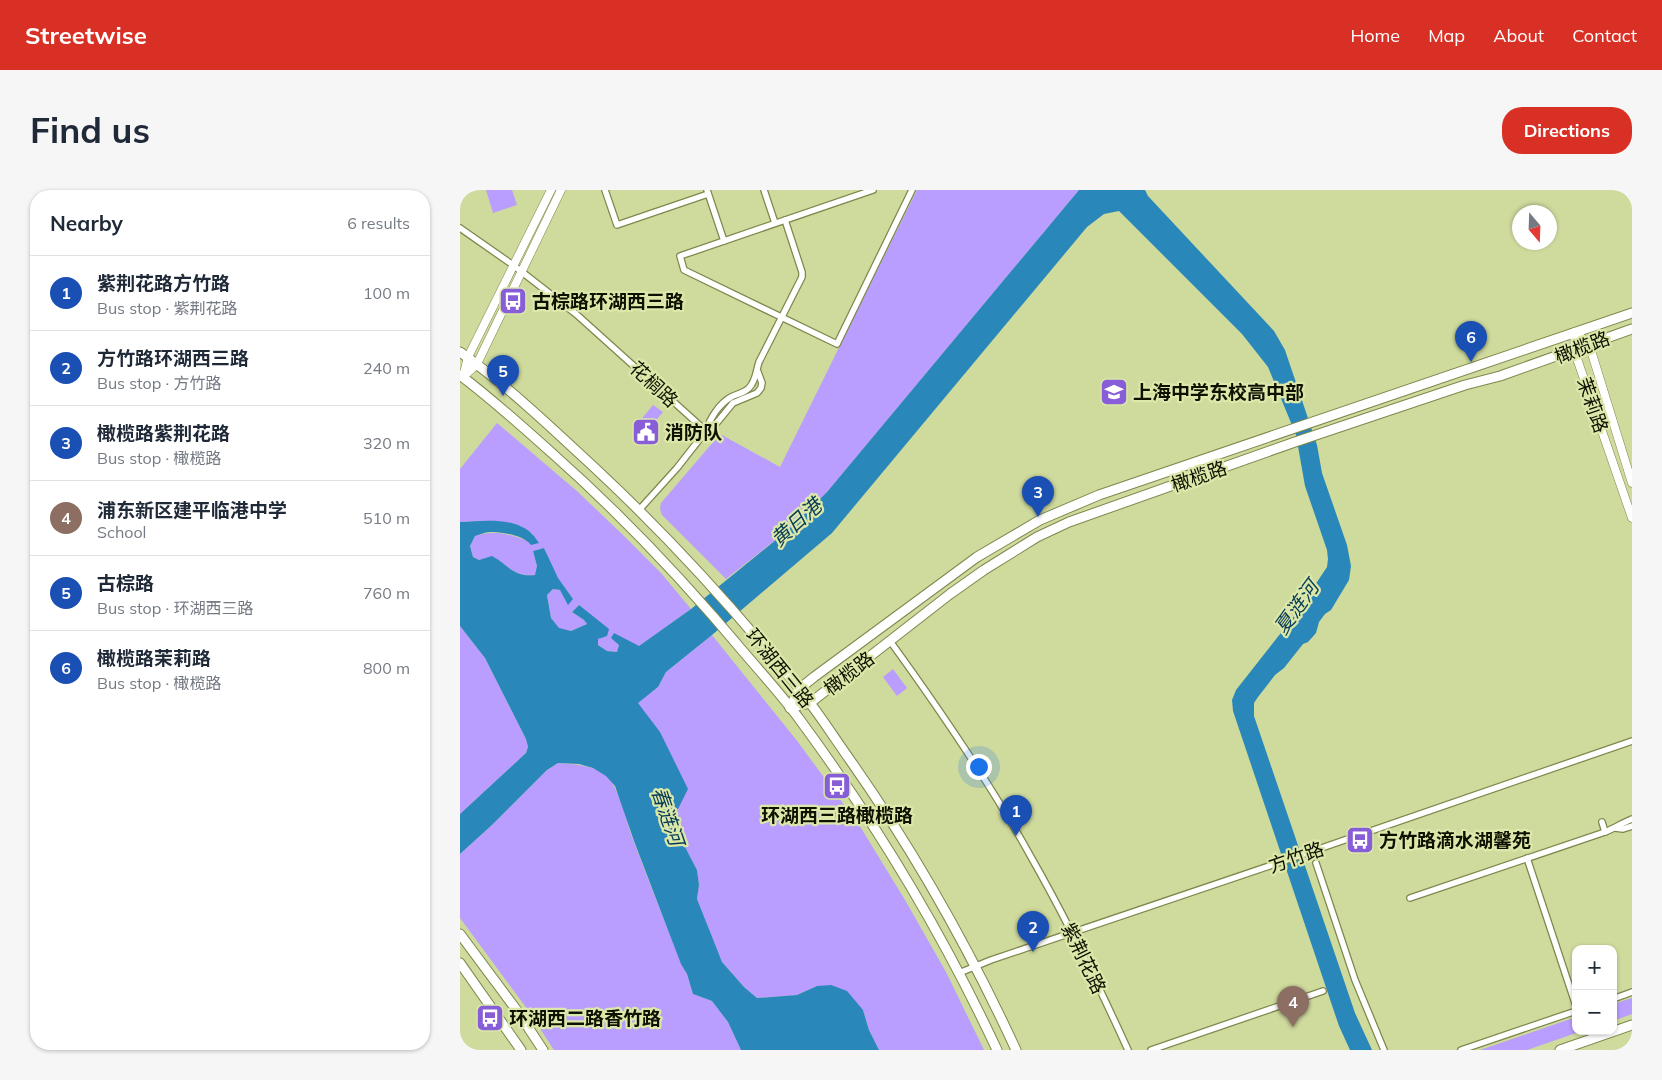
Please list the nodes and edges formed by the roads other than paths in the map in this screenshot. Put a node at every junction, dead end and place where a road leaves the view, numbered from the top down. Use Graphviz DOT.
graph roads {
  1 [pos="551,190"];
  2 [pos="561,190"];
  3 [pos="605,190"];
  4 [pos="764,190"];
  5 [pos="873,190"];
  6 [pos="912,190"];
  7 [pos="865,191"];
  8 [pos="708,192"];
  9 [pos="785,220"];
  10 [pos="775,223"];
  11 [pos="460,228"];
  12 [pos="724,241"];
  13 [pos="513,265"];
  14 [pos="521,272"];
  15 [pos="1632,313"];
  16 [pos="782,318"];
  17 [pos="1632,329"];
  18 [pos="1575,332"];
  19 [pos="1589,344"];
  20 [pos="1574,350"];
  21 [pos="464,355"];
  22 [pos="477,364"];
  23 [pos="758,372"];
  24 [pos="461,376"];
  25 [pos="706,431"];
  26 [pos="1632,484"];
  27 [pos="639,510"];
  28 [pos="1632,518"];
  29 [pos="890,641"];
  30 [pos="799,689"];
  31 [pos="810,703"];
  32 [pos="790,708"];
  33 [pos="1632,741"];
  34 [pos="1632,819"];
  35 [pos="1602,822"];
  36 [pos="1632,826"];
  37 [pos="1615,828"];
  38 [pos="1605,832"];
  39 [pos="1527,858"];
  40 [pos="1316,863"];
  41 [pos="1410,898"];
  42 [pos="1073,932"];
  43 [pos="460,934"];
  44 [pos="460,963"];
  45 [pos="976,966"];
  46 [pos="959,973"];
  47 [pos="1323,991"];
  48 [pos="1632,992"];
  49 [pos="1572,994"];
  50 [pos="1617,998"];
  51 [pos="1572,1012"];
  52 [pos="1632,1025"];
  53 [pos="521,1050"];
  54 [pos="543,1050"];
  55 [pos="997,1050"];
  56 [pos="1016,1050"];
  57 [pos="1128,1050"];
  58 [pos="1150,1050"];
  59 [pos="1384,1050"];
  60 [pos="1461,1050"];
  61 [pos="1560,1050"];
  1 -- 13 [label="street"];
  2 -- 14 [label="street"];
  3 -- 8 [label="street"];
  4 -- 10 [label="street"];
  5 -- 7 [label="street"];
  6 -- 16 [label="street"];
  7 -- 9 [label="street"];
  8 -- 12 [label="street"];
  9 -- 10 [label="street"];
  9 -- 16 [label="street"];
  10 -- 12 [label="street"];
  11 -- 13 [label="street, 花榈路"];
  12 -- 16 [label="street"];
  13 -- 14 [label="street, 花榈路"];
  13 -- 21 [label="street"];
  14 -- 22 [label="street"];
  14 -- 25 [label="street, 花榈路"];
  15 -- 18 [label="main road, 橄榄路"];
  16 -- 23 [label="street"];
  17 -- 19 [label="main road, 橄榄路"];
  18 -- 19 [label="street"];
  18 -- 20 [label="street, 茉莉路"];
  18 -- 30 [label="main road, 橄榄路"];
  19 -- 20 [label="main road, 橄榄路"];
  19 -- 26 [label="street, 茉莉路"];
  20 -- 28 [label="street, 茉莉路"];
  20 -- 29 [label="main road, 橄榄路"];
  21 -- 22 [label="main road, 环湖西三路"];
  21 -- 24 [label="street"];
  22 -- 24 [label="street"];
  22 -- 27 [label="main road, 环湖西三路"];
  23 -- 25 [label="street"];
  23 -- 25 [label="street"];
  24 -- 32 [label="main road, 环湖西三路"];
  25 -- 27 [label="street"];
  27 -- 30 [label="main road, 环湖西三路"];
  29 -- 31 [label="main road, 橄榄路"];
  29 -- 42 [label="street, 紫荆花路"];
  30 -- 31 [label="main road, 环湖西三路"];
  30 -- 32 [label="main road, 橄榄路"];
  31 -- 32 [label="main road, 橄榄路"];
  31 -- 45 [label="main road, 环湖西三路"];
  32 -- 46 [label="main road, 环湖西三路"];
  33 -- 42 [label="street, 方竹路"];
  34 -- 37 [label="street"];
  35 -- 38 [label="street"];
  36 -- 37 [label="street"];
  37 -- 38 [label="street"];
  38 -- 39 [label="street"];
  39 -- 41 [label="street"];
  39 -- 49 [label="street"];
  40 -- 59 [label="street"];
  42 -- 45 [label="street, 方竹路"];
  42 -- 57 [label="street, 紫荆花路"];
  43 -- 54 [label="main road"];
  44 -- 53 [label="main road"];
  45 -- 46 [label="street, 方竹路"];
  45 -- 56 [label="main road, 环湖西三路"];
  46 -- 55 [label="main road, 环湖西三路"];
  47 -- 58 [label="street"];
  48 -- 50 [label="street"];
  51 -- 60 [label="street"];
  52 -- 61 [label="main road"];
}
